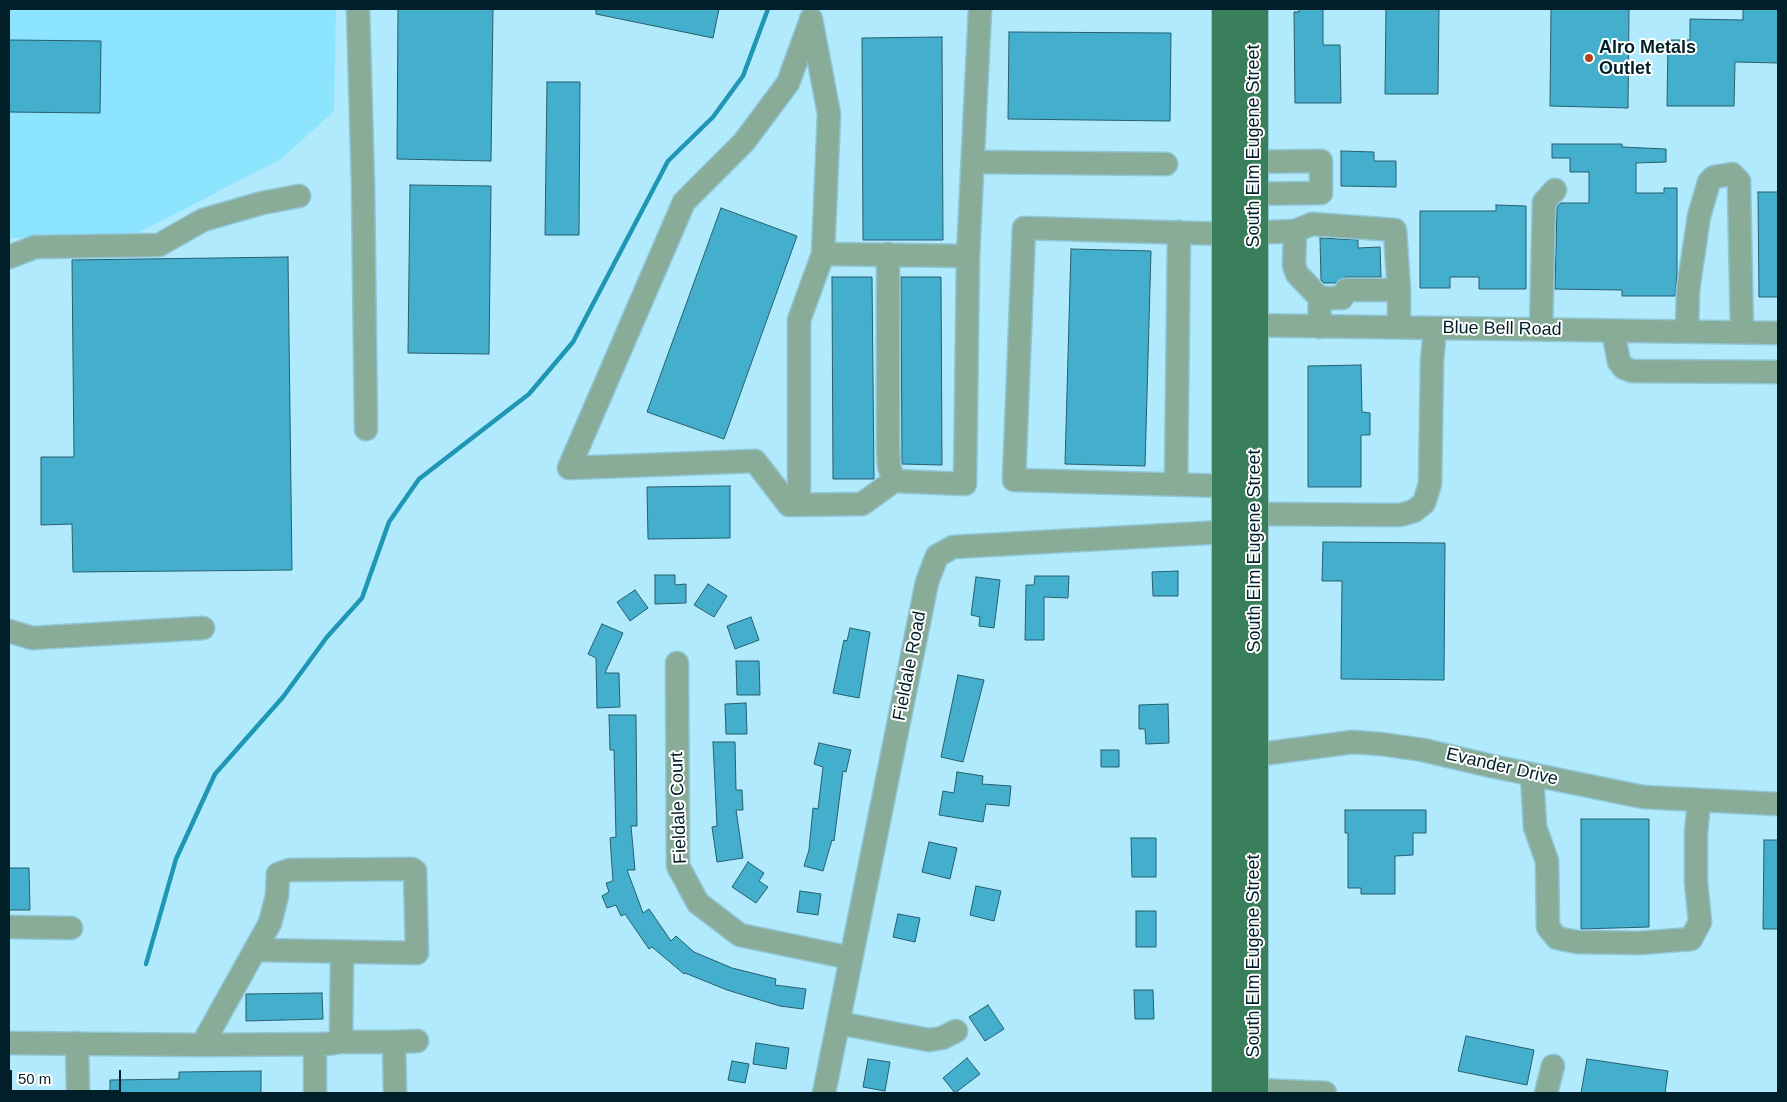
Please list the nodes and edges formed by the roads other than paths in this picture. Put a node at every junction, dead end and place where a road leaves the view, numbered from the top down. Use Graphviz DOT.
graph roads {
  1 [pos="358,9"];
  2 [pos="980,9"];
  3 [pos="1226,9"];
  4 [pos="1254,9"];
  5 [pos="812,14"];
  6 [pos="1253,161"];
  7 [pos="972,162"];
  8 [pos="1226,162"];
  9 [pos="1166,164"];
  10 [pos="1555,190"];
  11 [pos="1226,194"];
  12 [pos="1253,194"];
  13 [pos="299,196"];
  14 [pos="1295,231"];
  15 [pos="1179,232"];
  16 [pos="1254,233"];
  17 [pos="1226,234"];
  18 [pos="823,254"];
  19 [pos="888,254"];
  20 [pos="968,256"];
  21 [pos="9,257"];
  22 [pos="1399,290"];
  23 [pos="1320,298"];
  24 [pos="1226,325"];
  25 [pos="1253,326"];
  26 [pos="1319,326"];
  27 [pos="1399,327"];
  28 [pos="1435,328"];
  29 [pos="1541,329"];
  30 [pos="1613,330"];
  31 [pos="1687,332"];
  32 [pos="1742,332"];
  33 [pos="1778,333"];
  34 [pos="1778,372"];
  35 [pos="366,429"];
  36 [pos="894,481"];
  37 [pos="1176,484"];
  38 [pos="1226,486"];
  39 [pos="799,505"];
  40 [pos="1255,522"];
  41 [pos="1226,532"];
  42 [pos="203,628"];
  43 [pos="9,631"];
  44 [pos="677,663"];
  45 [pos="1226,754"];
  46 [pos="1254,754"];
  47 [pos="1532,775"];
  48 [pos="1699,801"];
  49 [pos="1778,804"];
  50 [pos="9,927"];
  51 [pos="71,928"];
  52 [pos="256,950"];
  53 [pos="342,952"];
  54 [pos="851,958"];
  55 [pos="838,1022"];
  56 [pos="956,1031"];
  57 [pos="417,1041"];
  58 [pos="341,1042"];
  59 [pos="394,1042"];
  60 [pos="9,1043"];
  61 [pos="77,1043"];
  62 [pos="314,1044"];
  63 [pos="202,1045"];
  64 [pos="1553,1066"];
  65 [pos="1226,1091"];
  66 [pos="1254,1091"];
  67 [pos="78,1093"];
  68 [pos="315,1093"];
  69 [pos="395,1093"];
  70 [pos="824,1093"];
  71 [pos="1325,1093"];
  72 [pos="1546,1093"];
  1 -- 35 [label="street"];
  2 -- 7 [label="street"];
  3 -- 8 [label="main road, South Elm Eugene Street"];
  4 -- 6 [label="main road, South Elm Eugene Street"];
  5 -- 18 [label="street"];
  5 -- 39 [label="street"];
  6 -- 8 [label="street"];
  6 -- 12 [label="main road, South Elm Eugene Street"];
  6 -- 12 [label="street"];
  7 -- 9 [label="street"];
  7 -- 20 [label="street"];
  8 -- 11 [label="main road, South Elm Eugene Street"];
  10 -- 29 [label="street"];
  11 -- 12 [label="street"];
  11 -- 17 [label="main road, South Elm Eugene Street"];
  12 -- 16 [label="main road, South Elm Eugene Street"];
  13 -- 21 [label="street"];
  14 -- 16 [label="street"];
  14 -- 22 [label="street"];
  14 -- 23 [label="street"];
  15 -- 17 [label="street"];
  15 -- 37 [label="street"];
  15 -- 37 [label="street"];
  16 -- 17 [label="street"];
  16 -- 25 [label="main road, South Elm Eugene Street"];
  17 -- 24 [label="main road, South Elm Eugene Street"];
  18 -- 19 [label="street"];
  18 -- 39 [label="street"];
  19 -- 20 [label="street"];
  19 -- 36 [label="street"];
  20 -- 36 [label="street"];
  22 -- 23 [label="street"];
  22 -- 27 [label="street"];
  23 -- 26 [label="street"];
  24 -- 25 [label="street, Blue Bell Road"];
  24 -- 38 [label="main road, South Elm Eugene Street"];
  25 -- 26 [label="street, Blue Bell Road"];
  25 -- 40 [label="main road, South Elm Eugene Street"];
  26 -- 27 [label="street, Blue Bell Road"];
  27 -- 28 [label="street, Blue Bell Road"];
  28 -- 29 [label="street, Blue Bell Road"];
  28 -- 40 [label="street, Fieldale Road"];
  29 -- 30 [label="street, Blue Bell Road"];
  30 -- 31 [label="street, Blue Bell Road"];
  30 -- 34 [label="street"];
  31 -- 32 [label="street, Blue Bell Road"];
  31 -- 32 [label="street"];
  32 -- 33 [label="street, Blue Bell Road"];
  36 -- 39 [label="street"];
  37 -- 38 [label="street"];
  38 -- 41 [label="main road, South Elm Eugene Street"];
  40 -- 41 [label="street, Fieldale Road"];
  40 -- 46 [label="main road, South Elm Eugene Street"];
  41 -- 45 [label="main road, South Elm Eugene Street"];
  41 -- 54 [label="street, Fieldale Road"];
  42 -- 43 [label="street"];
  44 -- 54 [label="street, Fieldale Court"];
  45 -- 46 [label="street, Evander Drive"];
  45 -- 65 [label="main road, South Elm Eugene Street"];
  46 -- 47 [label="street, Evander Drive"];
  46 -- 66 [label="main road, South Elm Eugene Street"];
  47 -- 48 [label="street, Evander Drive"];
  47 -- 48 [label="street"];
  48 -- 49 [label="street, Evander Drive"];
  50 -- 51 [label="street"];
  52 -- 53 [label="street"];
  52 -- 53 [label="street"];
  52 -- 63 [label="street"];
  53 -- 58 [label="street"];
  54 -- 55 [label="street, Fieldale Road"];
  55 -- 56 [label="street"];
  55 -- 70 [label="street, Fieldale Road"];
  57 -- 59 [label="street"];
  58 -- 59 [label="street"];
  58 -- 62 [label="street"];
  59 -- 69 [label="street"];
  60 -- 61 [label="street"];
  61 -- 63 [label="street"];
  61 -- 67 [label="street"];
  62 -- 63 [label="street"];
  62 -- 68 [label="street"];
  64 -- 72 [label="street"];
  65 -- 66 [label="street"];
  66 -- 71 [label="street"];
}
